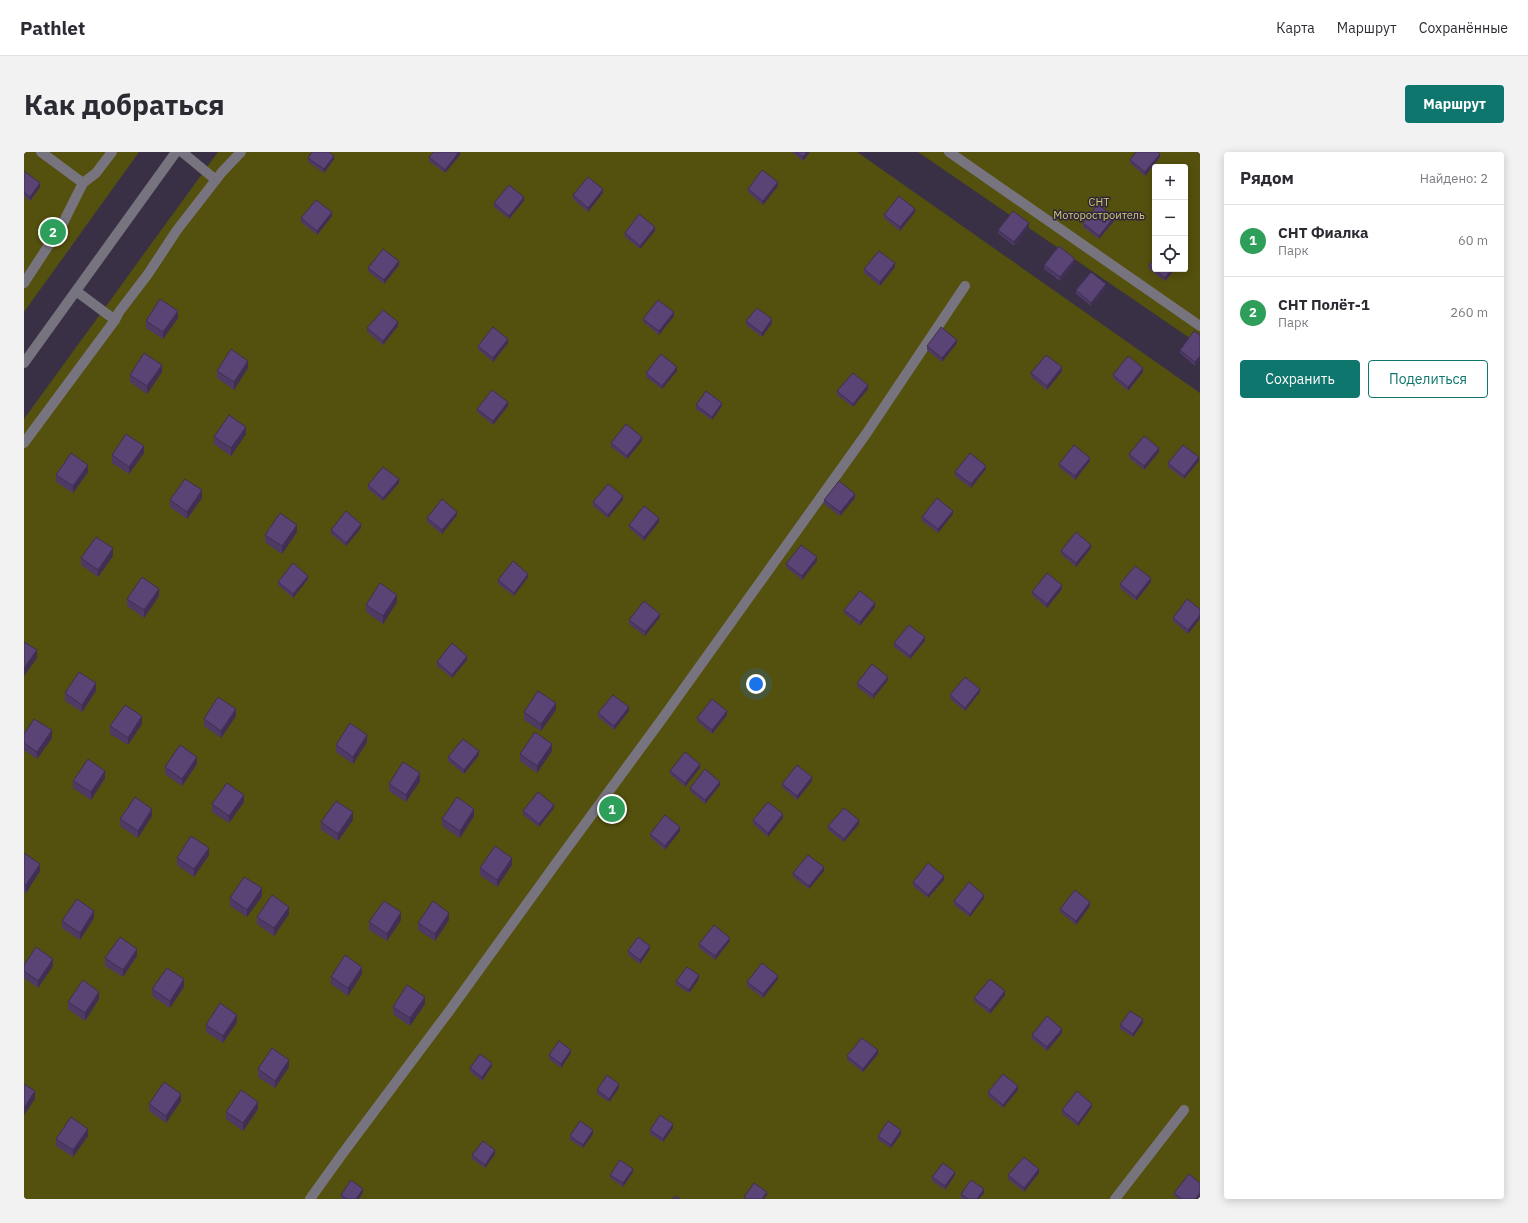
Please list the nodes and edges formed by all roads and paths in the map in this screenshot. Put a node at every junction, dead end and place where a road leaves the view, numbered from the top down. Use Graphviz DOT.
graph roads {
  1 [pos="41,152"];
  2 [pos="112,152"];
  3 [pos="176,152"];
  4 [pos="182,152"];
  5 [pos="241,152"];
  6 [pos="949,152"];
  7 [pos="216,180"];
  8 [pos="83,183"];
  9 [pos="24,283"];
  10 [pos="964,286"];
  11 [pos="76,291"];
  12 [pos="115,320"];
  13 [pos="1200,326"];
  14 [pos="24,363"];
  15 [pos="24,444"];
  16 [pos="1184,1110"];
  17 [pos="310,1199"];
  18 [pos="1116,1199"];
  1 -- 8 [label="street"];
  2 -- 8 [label="street"];
  3 -- 11 [label="street"];
  4 -- 7 [label="street"];
  5 -- 7 [label="street"];
  6 -- 13 [label="street"];
  7 -- 12 [label="street"];
  8 -- 9 [label="street"];
  10 -- 17 [label="street"];
  11 -- 12 [label="street"];
  11 -- 14 [label="street"];
  12 -- 15 [label="street"];
  16 -- 18 [label="street"];
}
